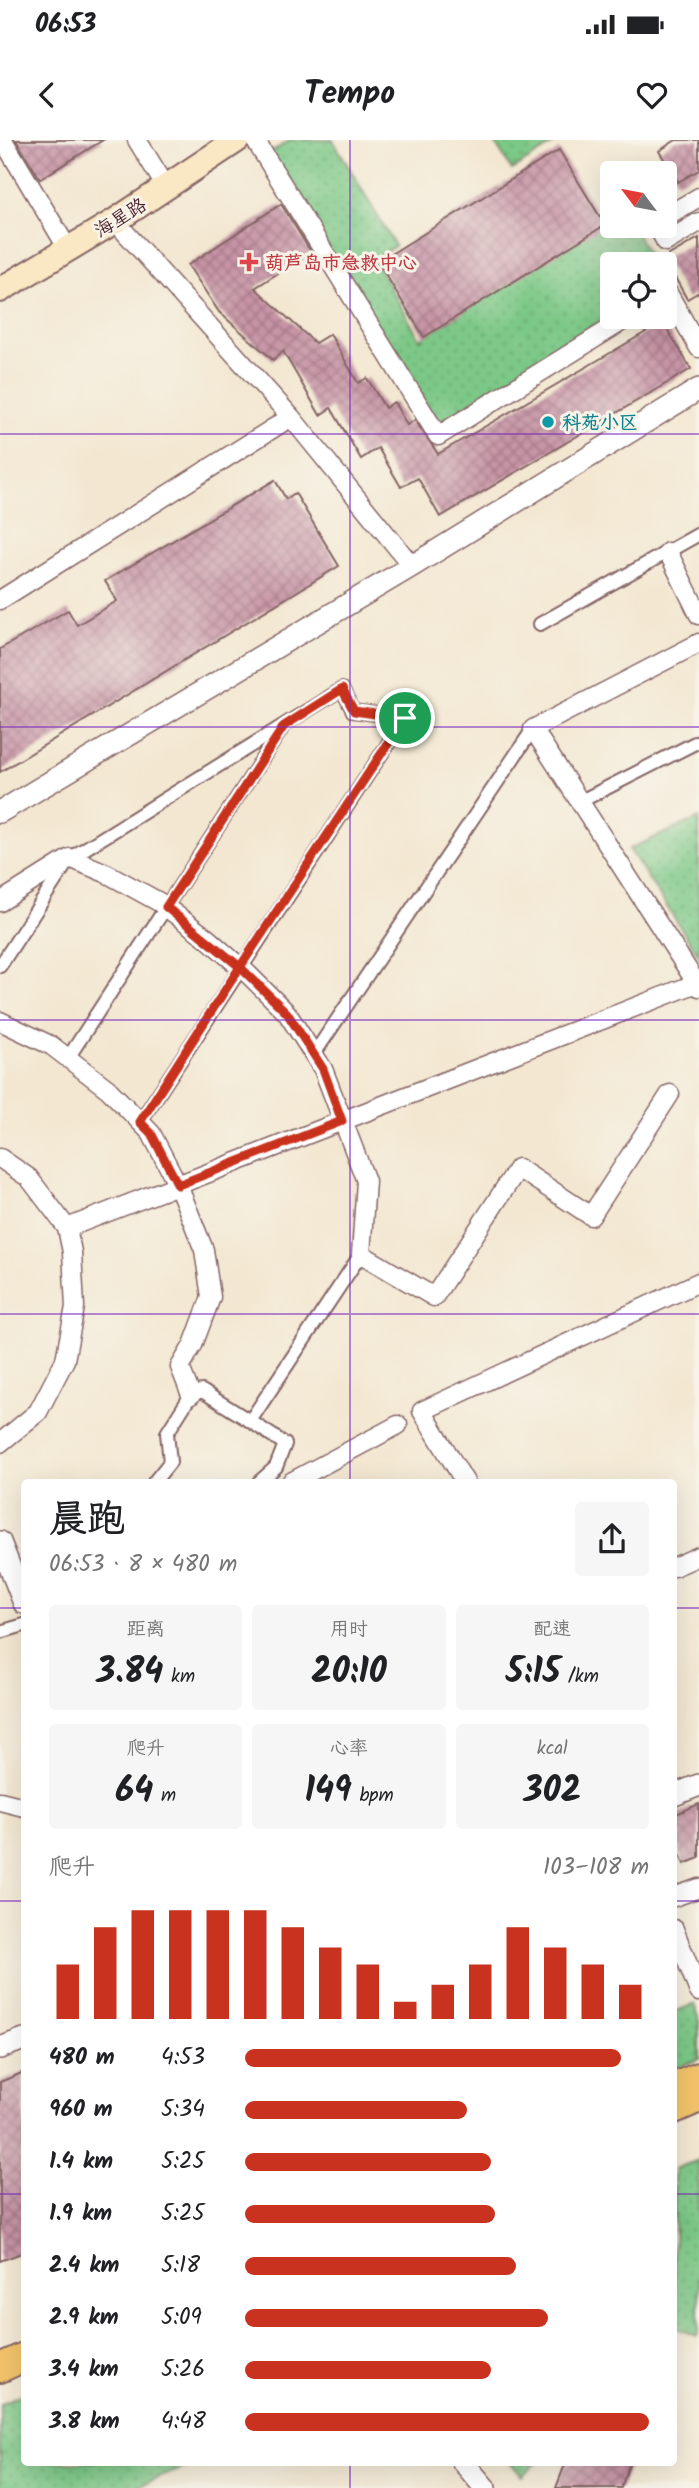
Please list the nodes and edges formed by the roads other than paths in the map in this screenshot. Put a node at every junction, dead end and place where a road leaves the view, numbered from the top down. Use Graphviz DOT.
graph roads {
  1 [pos="3,140"];
  2 [pos="137,140"];
  3 [pos="237,140"];
  4 [pos="255,140"];
  5 [pos="166,187"];
  6 [pos="699,197"];
  7 [pos="677,210"];
  8 [pos="115,220"];
  9 [pos="699,222"];
  10 [pos="677,235"];
  11 [pos="68,249"];
  12 [pos="0,290"];
  13 [pos="677,309"];
  14 [pos="610,329"];
  15 [pos="699,348"];
  16 [pos="699,389"];
  17 [pos="291,417"];
  18 [pos="699,534"];
  19 [pos="668,552"];
  20 [pos="412,566"];
  21 [pos="0,600"];
  22 [pos="699,615"];
  23 [pos="540,624"];
  24 [pos="699,643"];
  25 [pos="284,726"];
  26 [pos="533,729"];
  27 [pos="699,741"];
  28 [pos="581,801"];
  29 [pos="0,812"];
  30 [pos="69,858"];
  31 [pos="0,902"];
  32 [pos="166,907"];
  33 [pos="0,966"];
  34 [pos="240,967"];
  35 [pos="698,985"];
  36 [pos="0,1021"];
  37 [pos="314,1055"];
  38 [pos="68,1058"];
  39 [pos="670,1094"];
  40 [pos="342,1121"];
  41 [pos="140,1122"];
  42 [pos="0,1158"];
  43 [pos="178,1185"];
  44 [pos="67,1228"];
  45 [pos="361,1254"];
  46 [pos="699,1282"];
  47 [pos="191,1395"];
  48 [pos="250,1421"];
  49 [pos="398,1425"];
  50 [pos="0,1443"];
  51 [pos="156,1479"];
  52 [pos="262,1479"];
  53 [pos="297,1479"];
  54 [pos="463,1479"];
  55 [pos="0,1542"];
  56 [pos="699,1556"];
  57 [pos="677,1565"];
  58 [pos="21,1595"];
  59 [pos="21,1626"];
  60 [pos="0,1632"];
  61 [pos="699,1785"];
  62 [pos="677,1795"];
  63 [pos="0,1801"];
  64 [pos="21,1806"];
  65 [pos="699,1888"];
  66 [pos="677,1896"];
  67 [pos="677,1937"];
  68 [pos="699,1992"];
  69 [pos="21,2040"];
  70 [pos="0,2048"];
  71 [pos="699,2077"];
  72 [pos="677,2086"];
  73 [pos="699,2098"];
  74 [pos="677,2108"];
  75 [pos="21,2358"];
  76 [pos="0,2368"];
  77 [pos="21,2379"];
  78 [pos="0,2389"];
  79 [pos="466,2466"];
  80 [pos="485,2488"];
  1 -- 11 [label="street"];
  2 -- 5 [label="street"];
  3 -- 5 [label="main road, 海星路"];
  4 -- 14 [label="street"];
  5 -- 8 [label="main road, 海星路"];
  6 -- 7 [label="street"];
  8 -- 11 [label="main road, 海星路"];
  8 -- 17 [label="street"];
  9 -- 10 [label="street"];
  11 -- 12 [label="main road, 海星路"];
  13 -- 15 [label="street"];
  16 -- 20 [label="street"];
  17 -- 20 [label="street"];
  17 -- 21 [label="street"];
  18 -- 19 [label="street"];
  19 -- 22 [label="street"];
  19 -- 23 [label="street"];
  20 -- 29 [label="street"];
  24 -- 26 [label="street"];
  25 -- 30 [label="street"];
  25 -- 32 [label="street"];
  25 -- 34 [label="street"];
  26 -- 28 [label="street"];
  26 -- 37 [label="street"];
  27 -- 28 [label="street"];
  28 -- 35 [label="street"];
  30 -- 31 [label="street"];
  30 -- 32 [label="street"];
  30 -- 33 [label="street"];
  32 -- 34 [label="street"];
  32 -- 38 [label="street"];
  34 -- 37 [label="street"];
  34 -- 41 [label="street"];
  35 -- 40 [label="street"];
  36 -- 38 [label="street"];
  37 -- 40 [label="street"];
  38 -- 41 [label="street"];
  39 -- 45 [label="street"];
  40 -- 43 [label="street"];
  40 -- 45 [label="street"];
  41 -- 43 [label="street"];
  42 -- 44 [label="street"];
  43 -- 44 [label="street"];
  43 -- 47 [label="street"];
  44 -- 50 [label="street"];
  45 -- 48 [label="street"];
  46 -- 54 [label="street"];
  47 -- 48 [label="street"];
  47 -- 51 [label="street"];
  48 -- 52 [label="street"];
  49 -- 53 [label="street"];
  55 -- 58 [label="street"];
  56 -- 57 [label="street"];
  59 -- 60 [label="street"];
  61 -- 62 [label="street"];
  63 -- 64 [label="street"];
  65 -- 66 [label="street"];
  67 -- 68 [label="street"];
  69 -- 70 [label="street"];
  71 -- 72 [label="main road"];
  73 -- 74 [label="main road"];
  75 -- 76 [label="main road"];
  77 -- 78 [label="main road"];
  79 -- 80 [label="street"];
}
